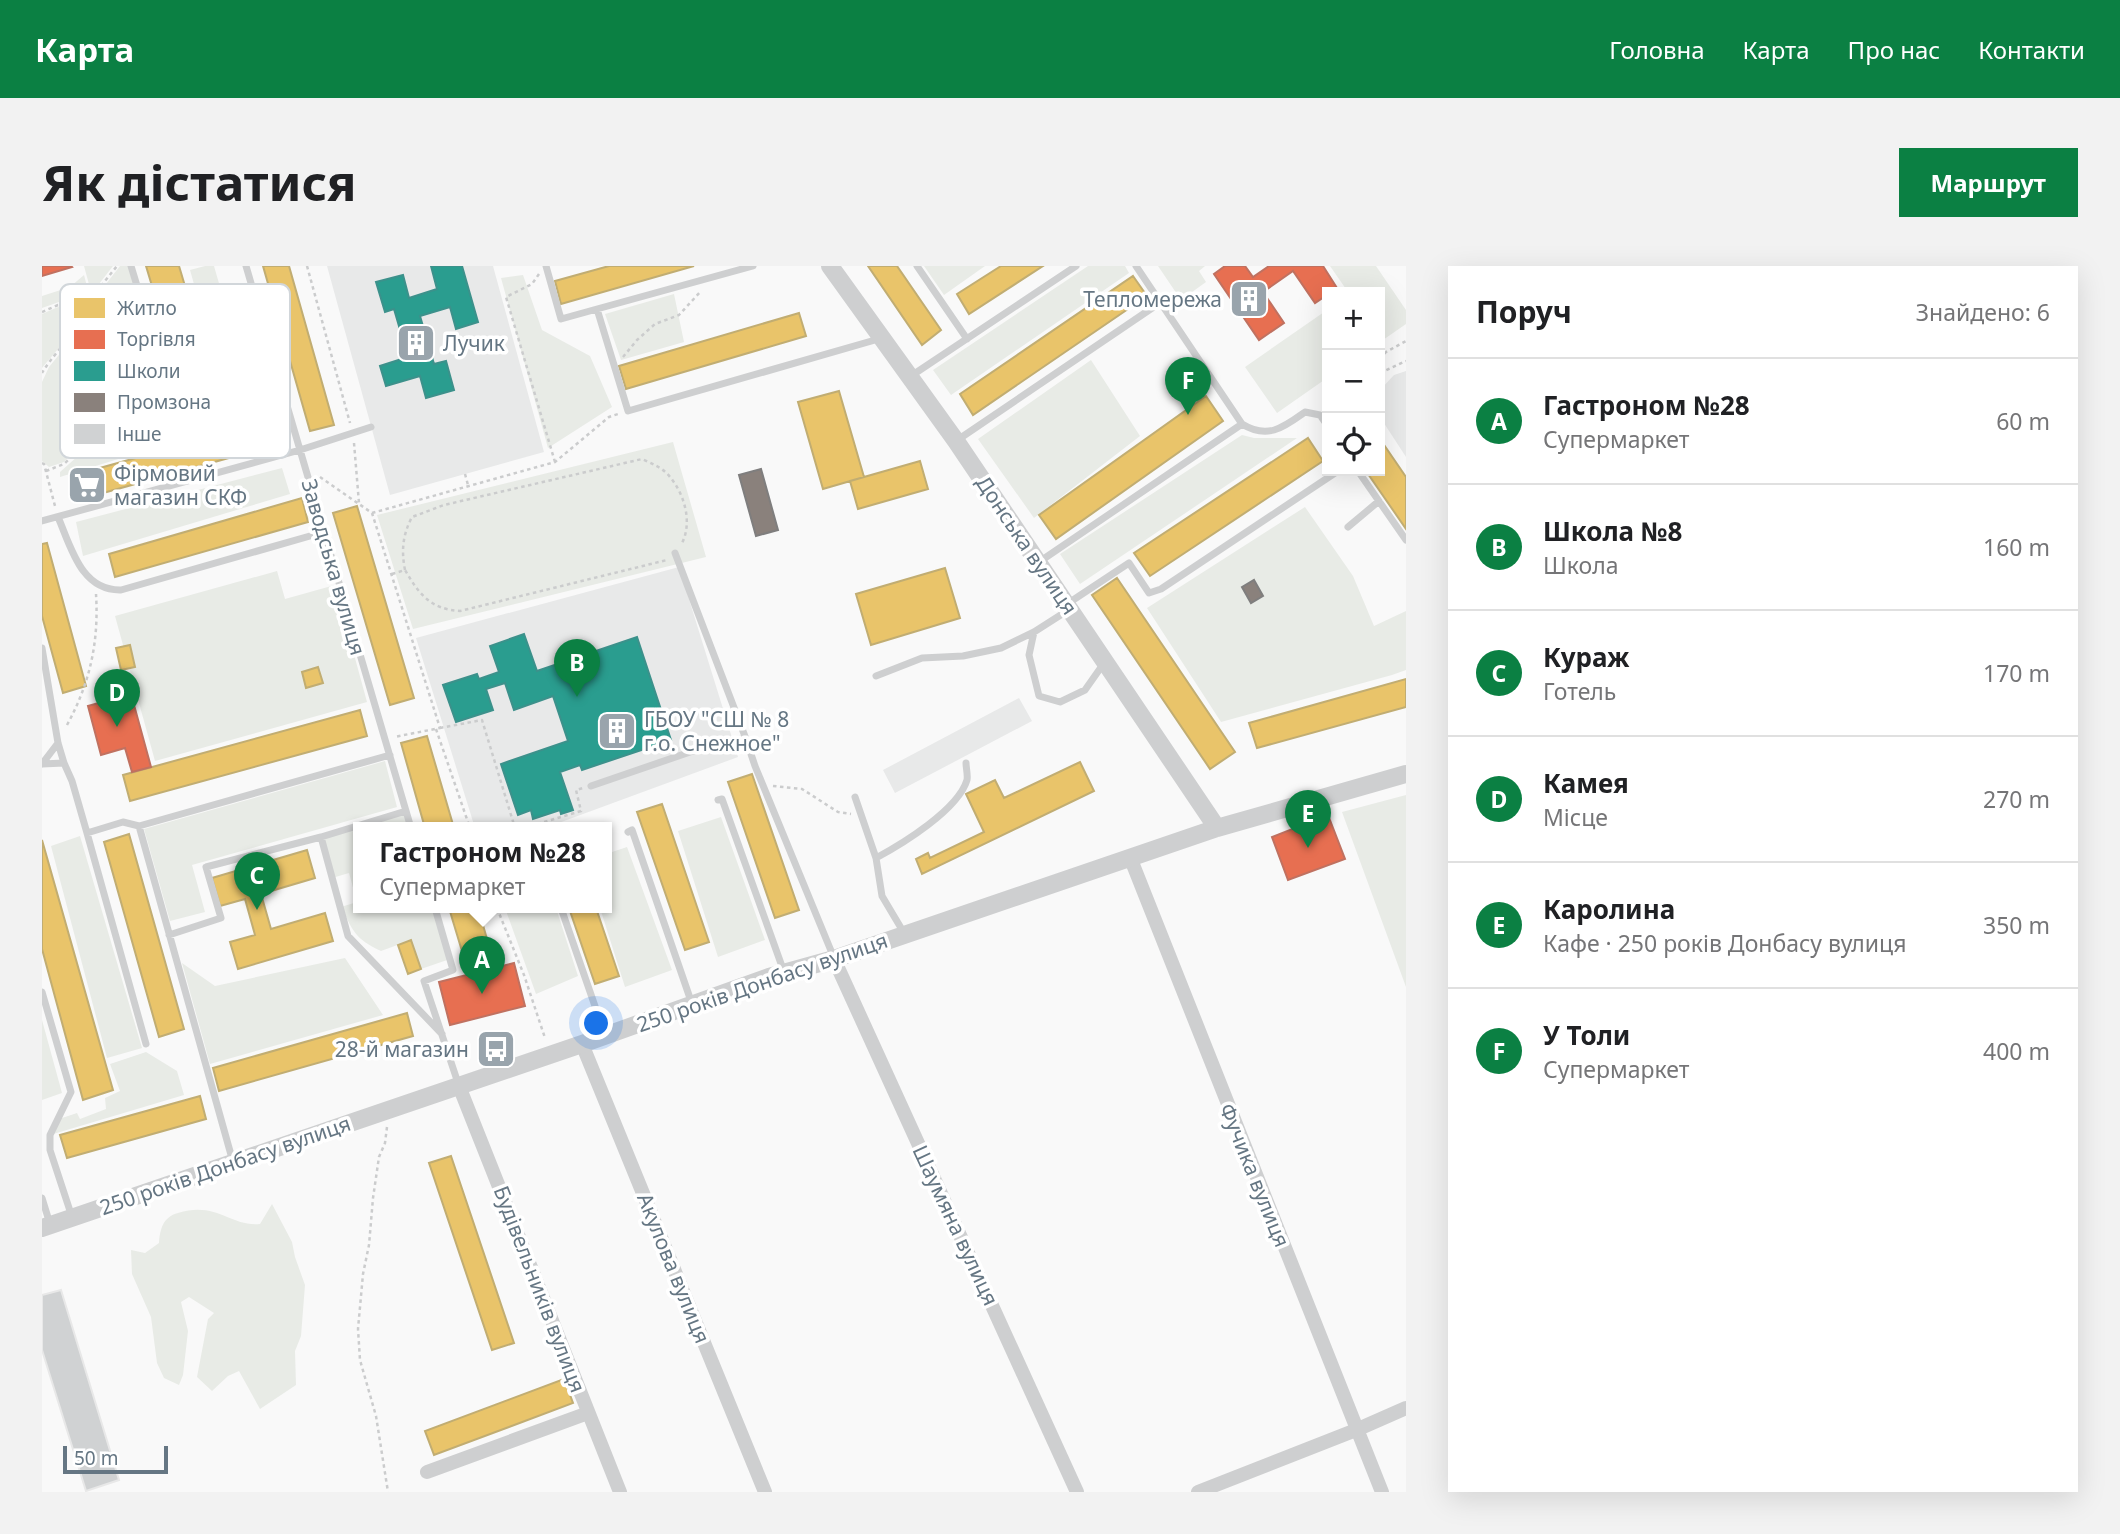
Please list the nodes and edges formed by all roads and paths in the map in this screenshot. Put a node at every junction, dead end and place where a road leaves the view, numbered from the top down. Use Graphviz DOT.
graph roads {
  1 [pos="117,266"];
  2 [pos="131,266"];
  3 [pos="246,266"];
  4 [pos="307,266"];
  5 [pos="546,266"];
  6 [pos="753,266"];
  7 [pos="830,266"];
  8 [pos="917,266"];
  9 [pos="1076,266"];
  10 [pos="1136,266"];
  11 [pos="701,280"];
  12 [pos="103,284"];
  13 [pos="136,284"];
  14 [pos="251,284"];
  15 [pos="1161,302"];
  16 [pos="60,305"];
  17 [pos="597,309"];
  18 [pos="42,312"];
  19 [pos="882,338"];
  20 [pos="967,339"];
  21 [pos="1406,341"];
  22 [pos="60,349"];
  23 [pos="1385,353"];
  24 [pos="1406,361"];
  25 [pos="615,369"];
  26 [pos="1385,371"];
  27 [pos="42,373"];
  28 [pos="910,377"];
  29 [pos="628,411"];
  30 [pos="290,414"];
  31 [pos="1322,418"];
  32 [pos="1242,424"];
  33 [pos="371,427"];
  34 [pos="353,433"];
  35 [pos="956,441"];
  36 [pos="300,450"];
  37 [pos="290,453"];
  38 [pos="70,458"];
  39 [pos="271,458"];
  40 [pos="555,462"];
  41 [pos="43,463"];
  42 [pos="305,468"];
  43 [pos="46,471"];
  44 [pos="465,474"];
  45 [pos="1330,476"];
  46 [pos="1362,476"];
  47 [pos="468,485"];
  48 [pos="1379,501"];
  49 [pos="359,503"];
  50 [pos="372,513"];
  51 [pos="58,517"];
  52 [pos="42,521"];
  53 [pos="1348,527"];
  54 [pos="324,532"];
  55 [pos="1406,540"];
  56 [pos="675,553"];
  57 [pos="1039,562"];
  58 [pos="405,570"];
  59 [pos="392,574"];
  60 [pos="96,584"];
  61 [pos="1069,606"];
  62 [pos="1034,632"];
  63 [pos="42,649"];
  64 [pos="1105,661"];
  65 [pos="876,676"];
  66 [pos="438,728"];
  67 [pos="385,739"];
  68 [pos="747,739"];
  69 [pos="58,742"];
  70 [pos="390,755"];
  71 [pos="64,763"];
  72 [pos="966,763"];
  73 [pos="1406,774"];
  74 [pos="591,786"];
  75 [pos="763,786"];
  76 [pos="855,797"];
  77 [pos="718,800"];
  78 [pos="406,811"];
  79 [pos="861,814"];
  80 [pos="370,822"];
  81 [pos="409,822"];
  82 [pos="468,822"];
  83 [pos="513,822"];
  84 [pos="544,822"];
  85 [pos="139,825"];
  86 [pos="353,827"];
  87 [pos="1217,828"];
  88 [pos="628,832"];
  89 [pos="87,833"];
  90 [pos="321,837"];
  91 [pos="1130,857"];
  92 [pos="876,858"];
  93 [pos="436,913"];
  94 [pos="499,913"];
  95 [pos="563,913"];
  96 [pos="904,934"];
  97 [pos="169,935"];
  98 [pos="834,959"];
  99 [pos="784,972"];
  100 [pos="42,992"];
  101 [pos="692,1005"];
  102 [pos="442,1034"];
  103 [pos="605,1036"];
  104 [pos="545,1038"];
  105 [pos="146,1044"];
  106 [pos="582,1044"];
  107 [pos="459,1086"];
  108 [pos="389,1110"];
  109 [pos="233,1162"];
  110 [pos="42,1198"];
  111 [pos="72,1217"];
  112 [pos="46,1227"];
  113 [pos="1406,1408"];
  114 [pos="588,1413"];
  115 [pos="1356,1430"];
  116 [pos="426,1472"];
  117 [pos="388,1492"];
  118 [pos="620,1492"];
  119 [pos="765,1492"];
  120 [pos="1077,1492"];
  121 [pos="1198,1492"];
  122 [pos="1382,1492"];
  1 -- 12 [label="path"];
  2 -- 13 [label="lane"];
  3 -- 14 [label="lane, Заводська вулиця"];
  4 -- 34 [label="path"];
  5 -- 17 [label="lane"];
  5 -- 40 [label="path"];
  6 -- 11 [label="lane"];
  7 -- 19 [label="street, Донська вулиця"];
  8 -- 20 [label="lane"];
  9 -- 20 [label="lane"];
  10 -- 15 [label="lane"];
  11 -- 17 [label="lane"];
  11 -- 25 [label="path"];
  15 -- 32 [label="lane"];
  15 -- 35 [label="lane"];
  16 -- 18 [label="path"];
  17 -- 25 [label="lane"];
  19 -- 28 [label="street, Донська вулиця"];
  19 -- 29 [label="lane"];
  20 -- 28 [label="lane"];
  21 -- 23 [label="path"];
  22 -- 27 [label="path"];
  24 -- 26 [label="path"];
  25 -- 29 [label="lane"];
  28 -- 35 [label="street, Донська вулиця"];
  29 -- 40 [label="path"];
  30 -- 36 [label="lane, Заводська вулиця"];
  31 -- 32 [label="lane"];
  32 -- 57 [label="lane"];
  33 -- 34 [label="lane"];
  34 -- 36 [label="lane"];
  34 -- 49 [label="path"];
  35 -- 57 [label="street, Донська вулиця"];
  36 -- 37 [label="lane"];
  36 -- 42 [label="lane, Заводська вулиця"];
  38 -- 43 [label="path"];
  39 -- 51 [label="lane"];
  40 -- 47 [label="path"];
  41 -- 43 [label="path"];
  42 -- 49 [label="path"];
  42 -- 54 [label="lane, Заводська вулиця"];
  43 -- 51 [label="path"];
  44 -- 47 [label="path"];
  45 -- 61 [label="lane"];
  46 -- 48 [label="lane"];
  47 -- 50 [label="path"];
  48 -- 53 [label="lane"];
  48 -- 55 [label="lane"];
  49 -- 50 [label="path"];
  50 -- 59 [label="path"];
  51 -- 52 [label="lane"];
  51 -- 60 [label="lane"];
  54 -- 60 [label="lane"];
  54 -- 67 [label="lane, Заводська вулиця"];
  56 -- 58 [label="path"];
  56 -- 58 [label="path"];
  56 -- 68 [label="lane"];
  57 -- 61 [label="street, Донська вулиця"];
  58 -- 59 [label="path"];
  59 -- 66 [label="path"];
  60 -- 69 [label="path"];
  61 -- 62 [label="lane"];
  61 -- 64 [label="street, Донська вулиця"];
  62 -- 64 [label="lane"];
  62 -- 65 [label="lane"];
  63 -- 69 [label="lane"];
  64 -- 87 [label="street, Донська вулиця"];
  66 -- 67 [label="path"];
  66 -- 82 [label="path"];
  66 -- 83 [label="path"];
  67 -- 70 [label="lane, Заводська вулиця"];
  68 -- 74 [label="lane"];
  68 -- 75 [label="lane"];
  69 -- 71 [label="lane"];
  69 -- 71 [label="lane"];
  70 -- 78 [label="lane, Заводська вулиця"];
  70 -- 85 [label="lane"];
  71 -- 89 [label="lane"];
  72 -- 92 [label="lane"];
  73 -- 87 [label="street, 250 років Донбасу вулиця"];
  74 -- 84 [label="path"];
  75 -- 79 [label="path"];
  75 -- 98 [label="lane"];
  76 -- 79 [label="lane"];
  77 -- 99 [label="lane"];
  78 -- 80 [label="lane"];
  78 -- 81 [label="lane, Заводська вулиця"];
  79 -- 92 [label="lane"];
  85 -- 89 [label="lane"];
  85 -- 97 [label="lane"];
  86 -- 90 [label="lane"];
  87 -- 91 [label="street, 250 років Донбасу вулиця"];
  88 -- 101 [label="lane"];
  89 -- 105 [label="lane"];
  90 -- 97 [label="lane"];
  90 -- 102 [label="lane"];
  91 -- 96 [label="street, 250 років Донбасу вулиця"];
  91 -- 115 [label="street, Фучика вулиця"];
  92 -- 96 [label="lane"];
  93 -- 102 [label="lane"];
  94 -- 104 [label="path"];
  95 -- 103 [label="lane"];
  96 -- 98 [label="street, 250 років Донбасу вулиця"];
  97 -- 109 [label="lane"];
  98 -- 99 [label="street, 250 років Донбасу вулиця"];
  98 -- 120 [label="street, Шаумяна вулиця"];
  99 -- 101 [label="street, 250 років Донбасу вулиця"];
  100 -- 111 [label="lane"];
  101 -- 103 [label="street, 250 років Донбасу вулиця"];
  102 -- 107 [label="lane"];
  103 -- 106 [label="street, 250 років Донбасу вулиця"];
  106 -- 107 [label="street, 250 років Донбасу вулиця"];
  106 -- 119 [label="street, Акулова вулиця"];
  107 -- 108 [label="street, 250 років Донбасу вулиця"];
  107 -- 114 [label="street, Будівельників вулиця"];
  108 -- 109 [label="street, 250 років Донбасу вулиця"];
  108 -- 117 [label="path"];
  109 -- 111 [label="street, 250 років Донбасу вулиця"];
  110 -- 112 [label="lane"];
  111 -- 112 [label="street, 250 років Донбасу вулиця"];
  113 -- 115 [label="street"];
  114 -- 116 [label="street"];
  114 -- 118 [label="street, Будівельників вулиця"];
  115 -- 121 [label="street"];
  115 -- 122 [label="street, Фучика вулиця"];
}
